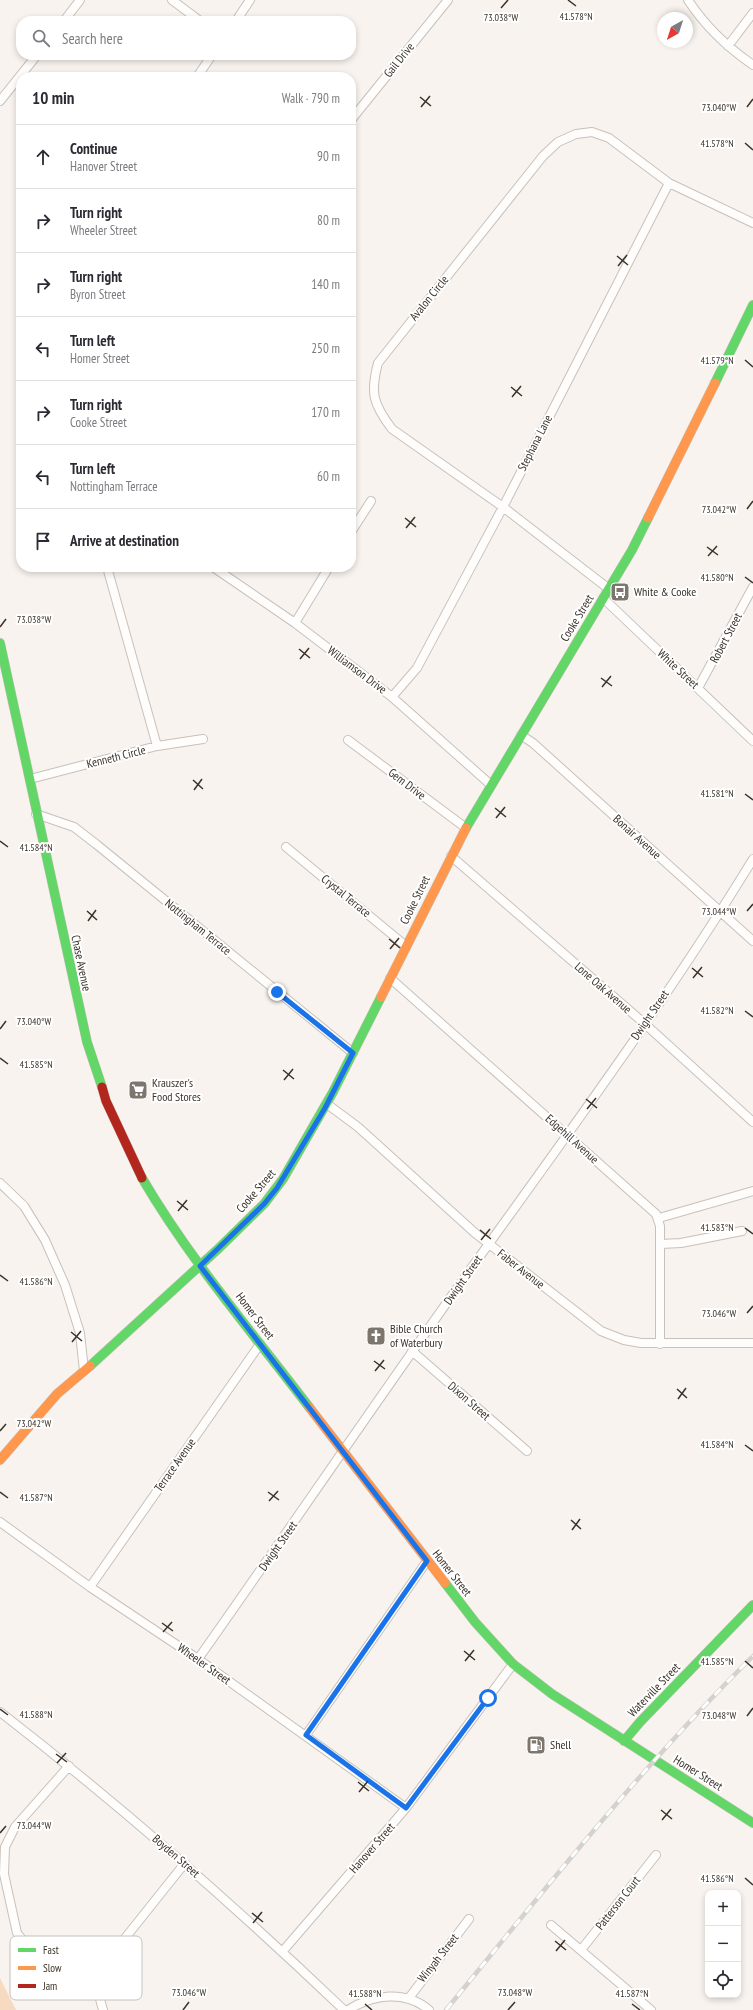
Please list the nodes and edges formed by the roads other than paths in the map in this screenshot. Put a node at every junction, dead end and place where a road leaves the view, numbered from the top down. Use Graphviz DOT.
graph roads {
  1 [pos="80,0"];
  2 [pos="172,0"];
  3 [pos="250,0"];
  4 [pos="448,0"];
  5 [pos="688,0"];
  6 [pos="753,13"];
  7 [pos="68,16"];
  8 [pos="193,16"];
  9 [pos="239,16"];
  10 [pos="728,46"];
  11 [pos="33,60"];
  12 [pos="209,60"];
  13 [pos="753,64"];
  14 [pos="23,72"];
  15 [pos="200,72"];
  16 [pos="16,81"];
  17 [pos="0,101"];
  18 [pos="356,114"];
  19 [pos="669,183"];
  20 [pos="753,223"];
  21 [pos="753,305"];
  22 [pos="371,500"];
  23 [pos="503,507"];
  24 [pos="356,524"];
  25 [pos="107,572"];
  26 [pos="220,572"];
  27 [pos="326,572"];
  28 [pos="753,587"];
  29 [pos="609,589"];
  30 [pos="603,598"];
  31 [pos="295,623"];
  32 [pos="0,643"];
  33 [pos="698,688"];
  34 [pos="392,698"];
  35 [pos="521,735"];
  36 [pos="203,739"];
  37 [pos="348,740"];
  38 [pos="753,741"];
  39 [pos="157,746"];
  40 [pos="30,779"];
  41 [pos="491,785"];
  42 [pos="36,814"];
  43 [pos="466,828"];
  44 [pos="286,847"];
  45 [pos="451,856"];
  46 [pos="753,859"];
  47 [pos="720,912"];
  48 [pos="753,941"];
  49 [pos="406,946"];
  50 [pos="390,978"];
  51 [pos="645,1024"];
  52 [pos="353,1053"];
  53 [pos="327,1104"];
  54 [pos="753,1122"];
  55 [pos="568,1134"];
  56 [pos="0,1183"];
  57 [pos="753,1191"];
  58 [pos="659,1218"];
  59 [pos="742,1231"];
  60 [pos="489,1244"];
  61 [pos="661,1244"];
  62 [pos="200,1266"];
  63 [pos="753,1343"];
  64 [pos="260,1344"];
  65 [pos="660,1344"];
  66 [pos="412,1351"];
  67 [pos="84,1371"];
  68 [pos="527,1451"];
  69 [pos="343,1453"];
  70 [pos="0,1460"];
  71 [pos="0,1522"];
  72 [pos="427,1561"];
  73 [pos="90,1587"];
  74 [pos="753,1605"];
  75 [pos="198,1660"];
  76 [pos="513,1664"];
  77 [pos="0,1712"];
  78 [pos="306,1735"];
  79 [pos="624,1741"];
  80 [pos="69,1766"];
  81 [pos="406,1808"];
  82 [pos="753,1823"];
  83 [pos="656,1855"];
  84 [pos="184,1863"];
  85 [pos="469,1919"];
  86 [pos="551,1925"];
  87 [pos="19,1936"];
  88 [pos="126,1936"];
  89 [pos="581,1950"];
  90 [pos="282,1952"];
  91 [pos="408,1998"];
  92 [pos="100,2000"];
  93 [pos="103,2010"];
  94 [pos="344,2010"];
  95 [pos="348,2010"];
  96 [pos="429,2010"];
  97 [pos="651,2010"];
  1 -- 7 [label="street"];
  2 -- 8 [label="street"];
  3 -- 9 [label="street"];
  4 -- 18 [label="street, Gail Drive"];
  5 -- 10 [label="street"];
  6 -- 10 [label="street"];
  10 -- 13 [label="street"];
  11 -- 14 [label="street"];
  12 -- 15 [label="street"];
  16 -- 17 [label="street"];
  19 -- 20 [label="street, Avalon Circle"];
  19 -- 23 [label="street, Stephana Lane"];
  19 -- 23 [label="street, Avalon Circle"];
  21 -- 29 [label="main road, Cooke Street"];
  22 -- 24 [label="street"];
  23 -- 29 [label="street, Avalon Circle"];
  23 -- 34 [label="street, Stephana Lane"];
  25 -- 39 [label="street"];
  26 -- 31 [label="street, Williamson Drive"];
  27 -- 31 [label="street"];
  28 -- 33 [label="street, Robert Street"];
  29 -- 30 [label="main road, Cooke Street"];
  30 -- 33 [label="street, White Street"];
  30 -- 35 [label="main road, Cooke Street"];
  31 -- 34 [label="street, Williamson Drive"];
  32 -- 40 [label="main road, Chase Avenue"];
  33 -- 38 [label="street, White Street"];
  34 -- 41 [label="street, Williamson Drive"];
  35 -- 41 [label="main road, Cooke Street"];
  35 -- 47 [label="street, Bonair Avenue"];
  36 -- 39 [label="street, Kenneth Circle"];
  37 -- 43 [label="street, Gem Drive"];
  39 -- 40 [label="street, Kenneth Circle"];
  40 -- 42 [label="main road, Chase Avenue"];
  41 -- 43 [label="main road, Cooke Street"];
  42 -- 52 [label="street, Nottingham Terrace"];
  42 -- 62 [label="main road, Chase Avenue"];
  43 -- 45 [label="main road, Cooke Street"];
  44 -- 49 [label="street, Crystal Terrace"];
  45 -- 49 [label="main road, Cooke Street"];
  45 -- 51 [label="street, Lone Oak Avenue"];
  46 -- 47 [label="street, Dwight Street"];
  47 -- 48 [label="street, Bonair Avenue"];
  47 -- 51 [label="street, Dwight Street"];
  49 -- 50 [label="main road, Cooke Street"];
  50 -- 52 [label="main road, Cooke Street"];
  50 -- 55 [label="street, Edgehill Avenue"];
  51 -- 54 [label="street, Lone Oak Avenue"];
  51 -- 55 [label="street, Dwight Street"];
  52 -- 53 [label="main road, Cooke Street"];
  53 -- 60 [label="street, Faber Avenue"];
  53 -- 62 [label="main road, Cooke Street"];
  55 -- 58 [label="street, Edgehill Avenue"];
  55 -- 60 [label="street, Dwight Street"];
  56 -- 67 [label="street"];
  57 -- 58 [label="street"];
  58 -- 61 [label="street"];
  59 -- 61 [label="street"];
  60 -- 65 [label="street, Faber Avenue"];
  60 -- 66 [label="street, Dwight Street"];
  61 -- 65 [label="street"];
  62 -- 64 [label="main road, Homer Street"];
  62 -- 67 [label="main road, Cooke Street"];
  63 -- 65 [label="street, Faber Avenue"];
  64 -- 69 [label="main road, Homer Street"];
  64 -- 73 [label="street, Terrace Avenue"];
  66 -- 68 [label="street, Dixon Street"];
  66 -- 69 [label="street, Dwight Street"];
  67 -- 70 [label="main road, Cooke Street"];
  69 -- 72 [label="main road, Homer Street"];
  69 -- 75 [label="street, Dwight Street"];
  71 -- 73 [label="street, Wheeler Street"];
  72 -- 76 [label="main road, Homer Street"];
  72 -- 78 [label="street"];
  73 -- 75 [label="street, Wheeler Street"];
  74 -- 79 [label="main road, Waterville Street"];
  75 -- 78 [label="street, Wheeler Street"];
  76 -- 79 [label="main road, Homer Street"];
  76 -- 81 [label="street, Hanover Street"];
  77 -- 80 [label="street, Boyden Street"];
  78 -- 81 [label="street, Wheeler Street"];
  79 -- 82 [label="main road, Homer Street"];
  80 -- 84 [label="street, Boyden Street"];
  80 -- 87 [label="street"];
  81 -- 90 [label="street, Hanover Street"];
  83 -- 89 [label="street, Patterson Court"];
  84 -- 88 [label="street"];
  84 -- 90 [label="street, Boyden Street"];
  85 -- 91 [label="street, Winyah Street"];
  86 -- 89 [label="street"];
  89 -- 97 [label="street"];
  90 -- 94 [label="street, Boyden Street"];
  91 -- 95 [label="street"];
  91 -- 96 [label="street"];
  92 -- 93 [label="street"];
}
